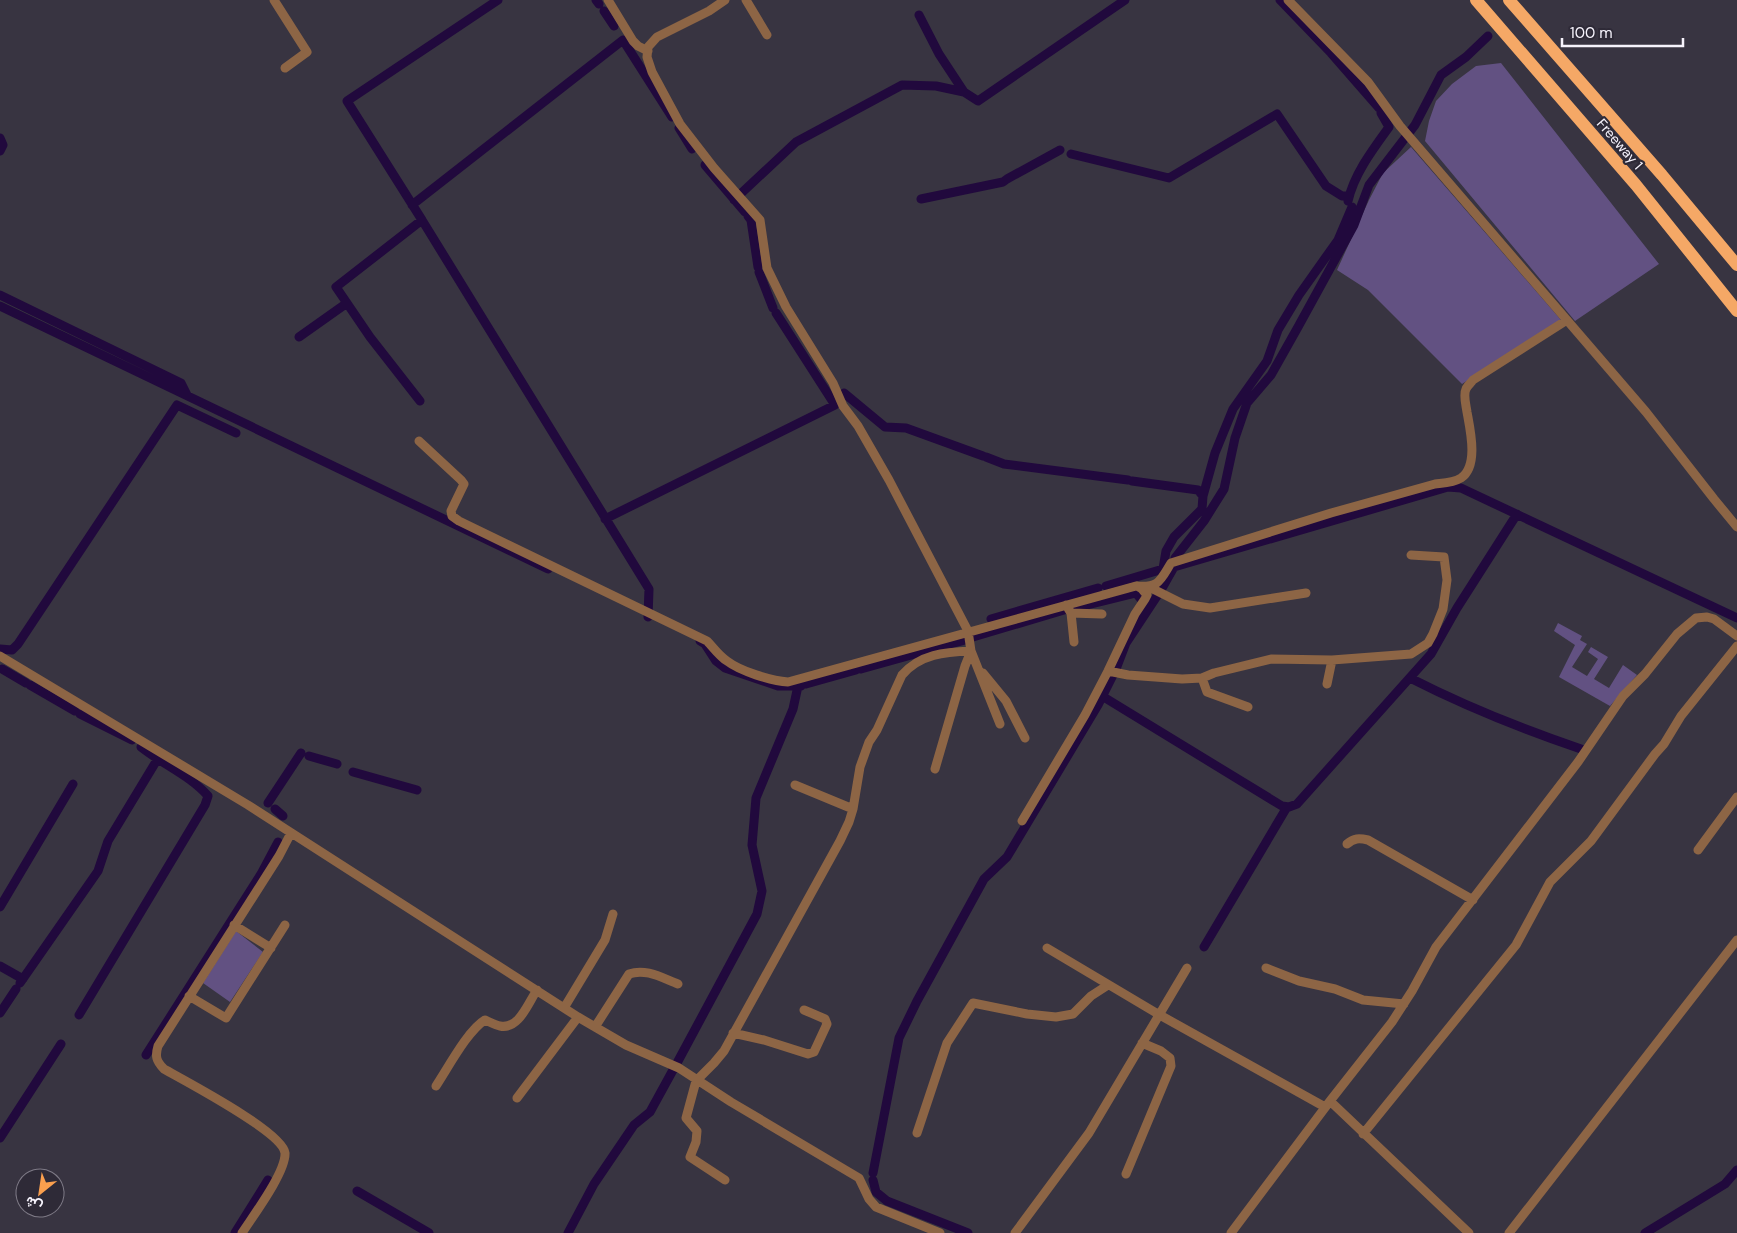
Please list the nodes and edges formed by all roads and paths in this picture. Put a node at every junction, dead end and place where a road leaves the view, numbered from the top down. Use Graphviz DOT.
graph roads {
  1 [pos="274,0"];
  2 [pos="608,0"];
  3 [pos="726,0"];
  4 [pos="746,0"];
  5 [pos="1288,0"];
  6 [pos="1476,0"];
  7 [pos="1509,0"];
  8 [pos="767,35"];
  9 [pos="648,51"];
  10 [pos="285,68"];
  11 [pos="1737,265"];
  12 [pos="1737,311"];
  13 [pos="1567,320"];
  14 [pos="419,441"];
  15 [pos="1737,527"];
  16 [pos="1411,555"];
  17 [pos="1136,586"];
  18 [pos="1149,587"];
  19 [pos="1306,593"];
  20 [pos="1066,604"];
  21 [pos="1071,613"];
  22 [pos="1102,614"];
  23 [pos="968,631"];
  24 [pos="1737,636"];
  25 [pos="1074,642"];
  26 [pos="1737,646"];
  27 [pos="971,651"];
  28 [pos="0,656"];
  29 [pos="1332,660"];
  30 [pos="978,667"];
  31 [pos="1108,671"];
  32 [pos="1202,678"];
  33 [pos="1327,684"];
  34 [pos="1248,706"];
  35 [pos="1000,724"];
  36 [pos="1025,738"];
  37 [pos="934,769"];
  38 [pos="795,785"];
  39 [pos="1737,797"];
  40 [pos="853,809"];
  41 [pos="1022,821"];
  42 [pos="291,833"];
  43 [pos="1346,844"];
  44 [pos="1698,850"];
  45 [pos="1473,900"];
  46 [pos="613,914"];
  47 [pos="234,924"];
  48 [pos="285,925"];
  49 [pos="1737,940"];
  50 [pos="271,948"];
  51 [pos="1047,948"];
  52 [pos="1187,968"];
  53 [pos="1266,968"];
  54 [pos="678,984"];
  55 [pos="1108,985"];
  56 [pos="537,990"];
  57 [pos="189,996"];
  58 [pos="1404,1004"];
  59 [pos="564,1008"];
  60 [pos="804,1010"];
  61 [pos="1158,1014"];
  62 [pos="578,1017"];
  63 [pos="595,1027"];
  64 [pos="733,1034"];
  65 [pos="1142,1044"];
  66 [pos="696,1081"];
  67 [pos="436,1086"];
  68 [pos="517,1098"];
  69 [pos="1328,1104"];
  70 [pos="917,1133"];
  71 [pos="1363,1134"];
  72 [pos="1126,1174"];
  73 [pos="725,1180"];
  74 [pos="242,1233"];
  75 [pos="940,1233"];
  76 [pos="1015,1233"];
  77 [pos="1231,1233"];
  78 [pos="1469,1233"];
  79 [pos="1509,1233"];
  1 -- 10 [label="street"];
  2 -- 9 [label="street"];
  3 -- 9 [label="street"];
  4 -- 8 [label="street"];
  5 -- 13 [label="street"];
  6 -- 12 [label="highway, Freeway 1"];
  7 -- 11 [label="highway, Freeway 1"];
  9 -- 23 [label="street"];
  13 -- 15 [label="street"];
  13 -- 18 [label="street"];
  14 -- 23 [label="street"];
  16 -- 29 [label="street"];
  17 -- 18 [label="street"];
  17 -- 20 [label="street"];
  17 -- 31 [label="street"];
  18 -- 19 [label="street"];
  20 -- 21 [label="street"];
  20 -- 23 [label="street"];
  21 -- 22 [label="street"];
  21 -- 25 [label="street"];
  23 -- 27 [label="street"];
  24 -- 45 [label="street"];
  26 -- 71 [label="street"];
  27 -- 30 [label="street"];
  27 -- 37 [label="street"];
  27 -- 40 [label="street"];
  28 -- 42 [label="street"];
  29 -- 32 [label="street"];
  29 -- 33 [label="street"];
  30 -- 35 [label="street"];
  30 -- 36 [label="street"];
  31 -- 32 [label="street"];
  31 -- 41 [label="street"];
  32 -- 34 [label="street"];
  38 -- 40 [label="street"];
  39 -- 44 [label="street"];
  40 -- 64 [label="street"];
  42 -- 47 [label="street"];
  42 -- 56 [label="street"];
  43 -- 45 [label="street"];
  45 -- 58 [label="street"];
  46 -- 59 [label="street"];
  47 -- 50 [label="street"];
  47 -- 57 [label="street"];
  48 -- 50 [label="street"];
  49 -- 79 [label="street"];
  50 -- 57 [label="street"];
  51 -- 55 [label="street"];
  52 -- 61 [label="street"];
  53 -- 58 [label="street"];
  54 -- 63 [label="street"];
  55 -- 61 [label="street"];
  55 -- 70 [label="street"];
  56 -- 59 [label="street"];
  56 -- 67 [label="street"];
  57 -- 74 [label="street"];
  58 -- 69 [label="street"];
  59 -- 62 [label="street"];
  60 -- 64 [label="street"];
  61 -- 65 [label="street"];
  61 -- 69 [label="street"];
  62 -- 63 [label="street"];
  62 -- 68 [label="street"];
  63 -- 66 [label="street"];
  64 -- 66 [label="street"];
  65 -- 72 [label="street"];
  65 -- 76 [label="street"];
  66 -- 73 [label="street"];
  66 -- 75 [label="street"];
  69 -- 71 [label="street"];
  69 -- 77 [label="street"];
  71 -- 78 [label="street"];
}
